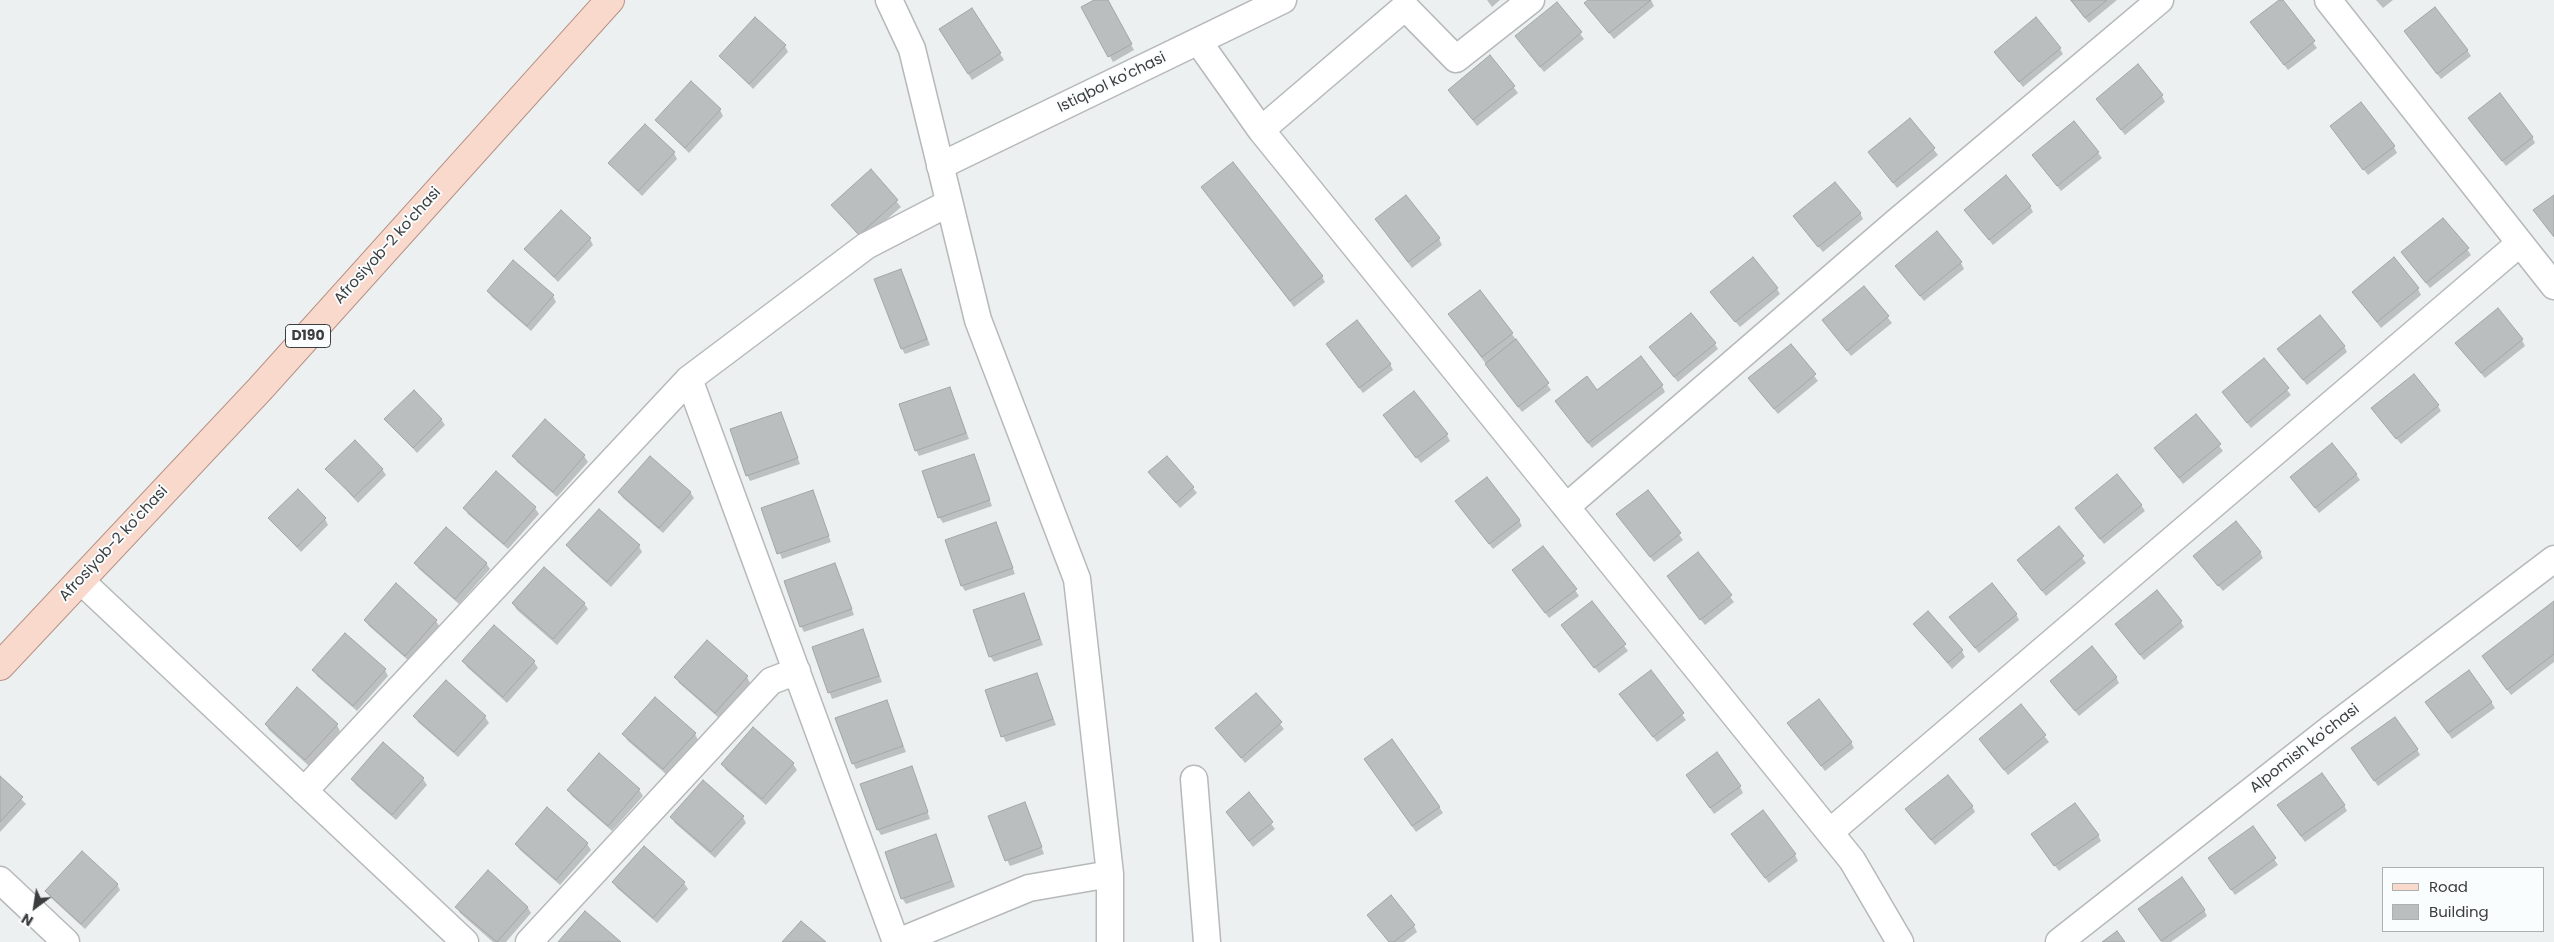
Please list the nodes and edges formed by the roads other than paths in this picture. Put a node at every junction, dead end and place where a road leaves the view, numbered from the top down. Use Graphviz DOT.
graph roads {
  1 [pos="610,0"];
  2 [pos="888,0"];
  3 [pos="1283,0"];
  4 [pos="1531,0"];
  5 [pos="2160,0"];
  6 [pos="2328,0"];
  7 [pos="1198,41"];
  8 [pos="1261,130"];
  9 [pos="940,166"];
  10 [pos="949,203"];
  11 [pos="2520,243"];
  12 [pos="2554,286"];
  13 [pos="689,379"];
  14 [pos="1566,507"];
  15 [pos="2554,559"];
  16 [pos="80,580"];
  17 [pos="0,666"];
  18 [pos="797,671"];
  19 [pos="1194,779"];
  20 [pos="304,791"];
  21 [pos="1830,832"];
  22 [pos="1110,874"];
  23 [pos="0,880"];
  24 [pos="66,942"];
  25 [pos="465,942"];
  26 [pos="529,942"];
  27 [pos="897,942"];
  28 [pos="1110,942"];
  29 [pos="1207,942"];
  30 [pos="1900,942"];
  31 [pos="2059,942"];
  1 -- 16 [label="main road, Afrosiyob-2 ko'chasi / D190"];
  2 -- 9 [label="street"];
  3 -- 7 [label="street, Istiqbol ko'chasi"];
  4 -- 8 [label="street"];
  5 -- 14 [label="street"];
  6 -- 11 [label="street"];
  7 -- 8 [label="street"];
  7 -- 9 [label="street, Istiqbol ko'chasi"];
  8 -- 14 [label="street"];
  9 -- 10 [label="street"];
  10 -- 13 [label="street"];
  10 -- 22 [label="street"];
  11 -- 12 [label="street"];
  11 -- 21 [label="street"];
  13 -- 18 [label="street"];
  13 -- 20 [label="street"];
  14 -- 21 [label="street"];
  15 -- 31 [label="street, Alpomish ko'chasi"];
  16 -- 17 [label="main road, Afrosiyob-2 ko'chasi / D190"];
  16 -- 20 [label="street"];
  18 -- 26 [label="street"];
  18 -- 27 [label="street"];
  19 -- 29 [label="street"];
  20 -- 25 [label="street"];
  21 -- 30 [label="street"];
  22 -- 27 [label="street"];
  22 -- 28 [label="street"];
  23 -- 24 [label="street"];
}
